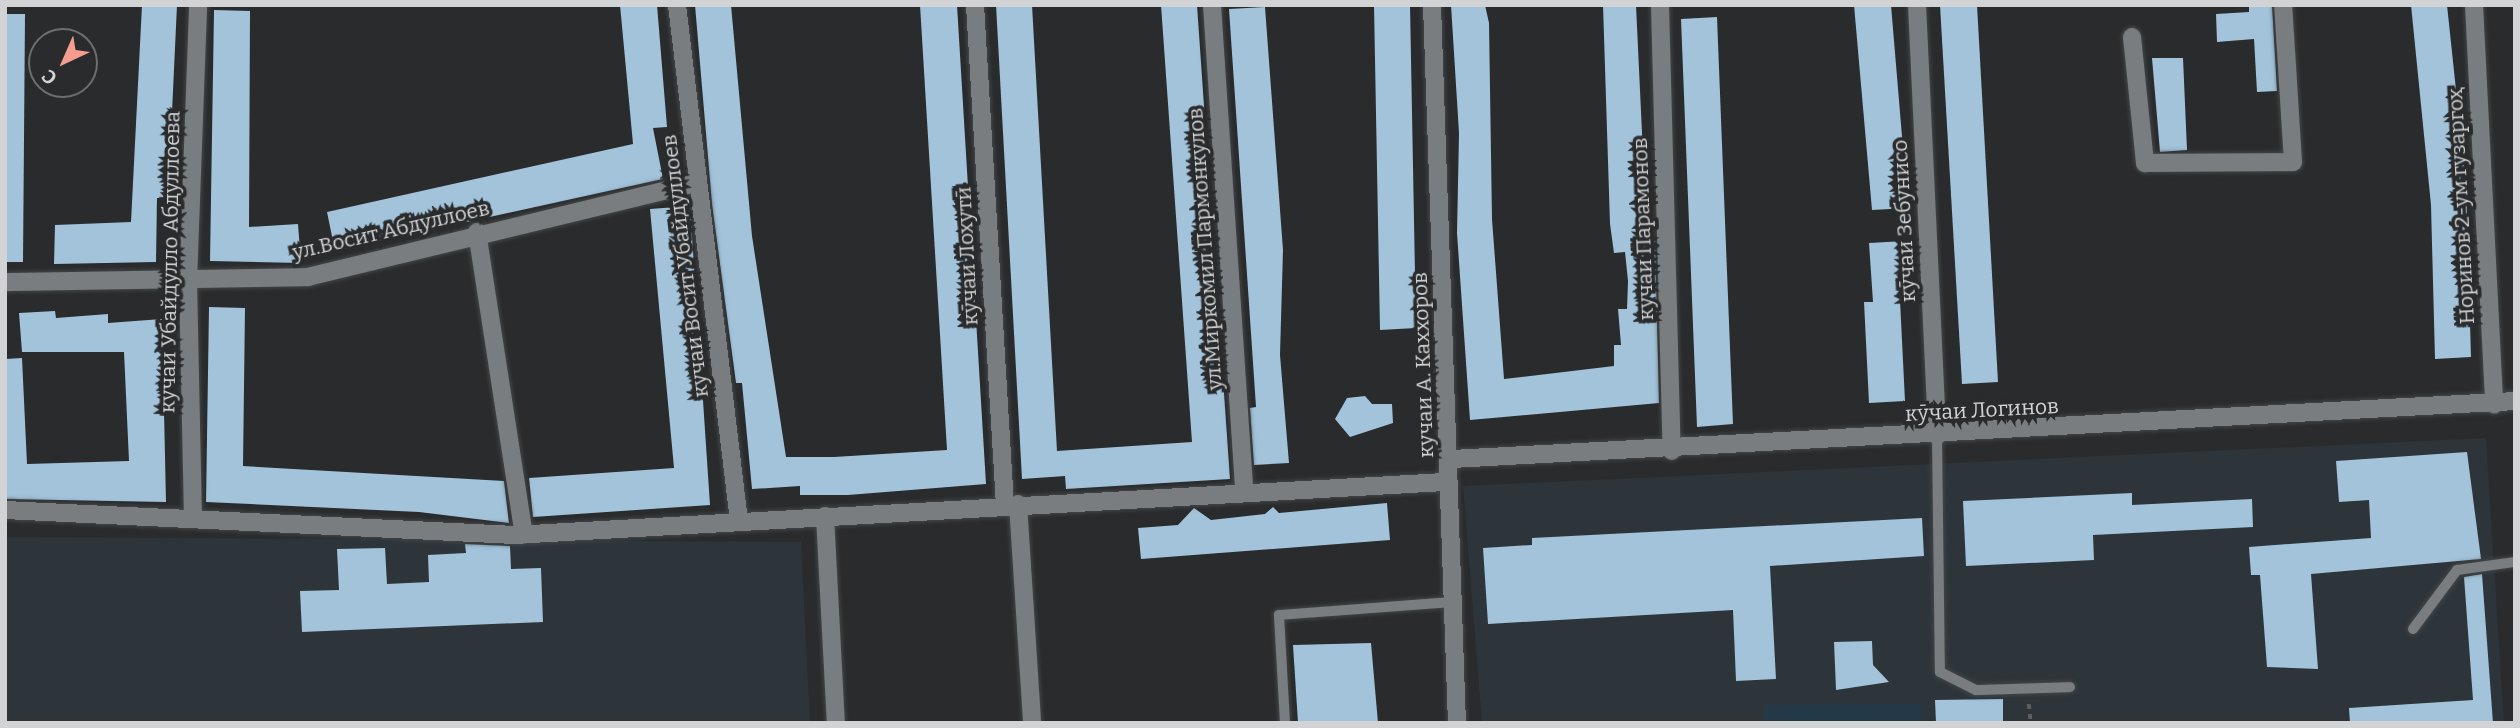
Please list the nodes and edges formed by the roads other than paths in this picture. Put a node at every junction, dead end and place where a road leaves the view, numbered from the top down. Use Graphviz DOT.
graph roads {
  1 [pos="198,5"];
  2 [pos="677,5"];
  3 [pos="975,5"];
  4 [pos="1212,5"];
  5 [pos="1432,5"];
  6 [pos="1660,5"];
  7 [pos="1917,5"];
  8 [pos="2283,5"];
  9 [pos="2474,5"];
  10 [pos="2132,37"];
  11 [pos="698,183"];
  12 [pos="477,232"];
  13 [pos="5,282"];
  14 [pos="188,282"];
  15 [pos="2515,401"];
  16 [pos="2494,404"];
  17 [pos="1937,436"];
  18 [pos="1672,451"];
  19 [pos="1452,459"];
  20 [pos="1445,482"];
  21 [pos="1244,491"];
  22 [pos="1011,504"];
  23 [pos="5,510"];
  24 [pos="825,516"];
  25 [pos="193,519"];
  26 [pos="739,521"];
  27 [pos="524,534"];
  28 [pos="2515,562"];
  29 [pos="1451,602"];
  30 [pos="2413,629"];
  31 [pos="2070,687"];
  32 [pos="836,723"];
  33 [pos="1032,723"];
  34 [pos="1286,723"];
  35 [pos="1457,723"];
  1 -- 14 [label="street, кучаи Убайдулло Абдуллоева"];
  2 -- 11 [label="street, кучаи Восит Убайдуллоев"];
  3 -- 22 [label="street, кӯчаи Лохутӣ"];
  4 -- 21 [label="street, ул.Миркомил Пармонкулов"];
  5 -- 19 [label="street, кучаи А. Каххоров"];
  6 -- 18 [label="street, кучаи Парамонов"];
  7 -- 17 [label="street, кӯчаи Зебунисо"];
  8 -- 10 [label="street"];
  9 -- 16 [label="street, Норинов 2-ум гузаргоҳ"];
  11 -- 12 [label="street, ул.Восит Абдуллоев"];
  11 -- 26 [label="street, кучаи Восит Убайдуллоев"];
  12 -- 14 [label="street, ул.Восит Абдуллоев"];
  12 -- 27 [label="street"];
  13 -- 14 [label="street, ул.Восит Абдуллоев"];
  14 -- 25 [label="street, кучаи Убайдулло Абдуллоева"];
  15 -- 16 [label="street, кӯчаи Логинов"];
  16 -- 17 [label="street, кӯчаи Логинов"];
  17 -- 18 [label="street, кӯчаи Логинов"];
  17 -- 31 [label="lane"];
  18 -- 19 [label="street, кӯчаи Логинов"];
  19 -- 20 [label="street, кучаи А. Каххоров"];
  20 -- 21 [label="street"];
  20 -- 29 [label="street, кучаи А. Каххоров"];
  21 -- 22 [label="street"];
  22 -- 24 [label="street"];
  22 -- 33 [label="street, кӯчаи Лохутӣ"];
  23 -- 25 [label="street"];
  24 -- 26 [label="street"];
  24 -- 32 [label="street"];
  25 -- 27 [label="street"];
  26 -- 27 [label="street"];
  28 -- 30 [label="lane"];
  29 -- 34 [label="lane"];
  29 -- 35 [label="street, кучаи А. Каххоров"];
}
